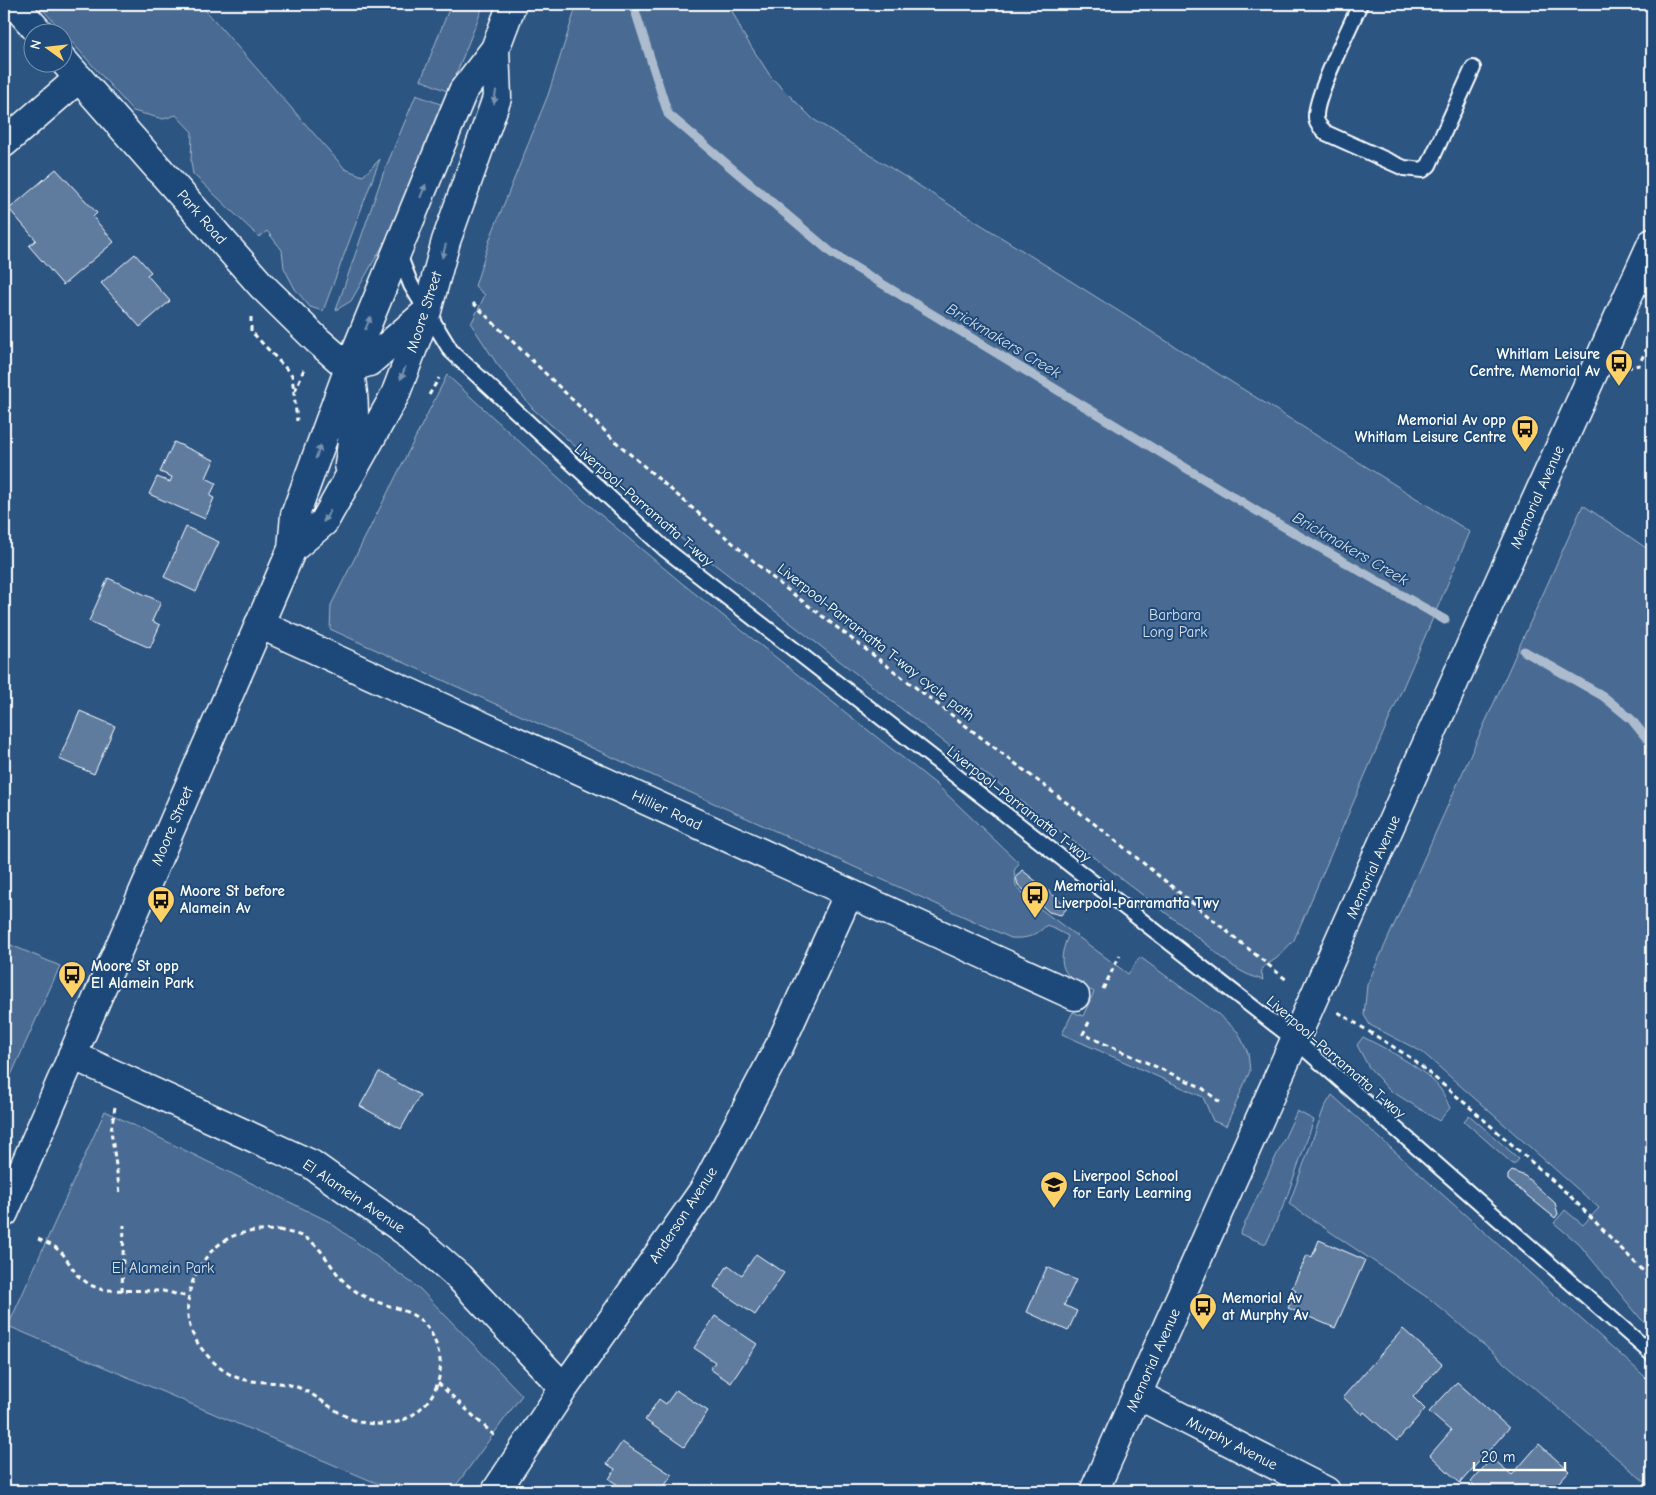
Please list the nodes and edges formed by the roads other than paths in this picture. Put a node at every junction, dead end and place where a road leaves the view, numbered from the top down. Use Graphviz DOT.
graph roads {
  1 [pos="14,4"];
  2 [pos="512,4"];
  3 [pos="1360,4"];
  4 [pos="30,22"];
  5 [pos="495,49"];
  6 [pos="1473,68"];
  7 [pos="72,70"];
  8 [pos="68,72"];
  9 [pos="4,143"];
  10 [pos="1652,243"];
  11 [pos="398,252"];
  12 [pos="427,312"];
  13 [pos="349,368"];
  14 [pos="347,481"];
  15 [pos="292,549"];
  16 [pos="259,624"];
  17 [pos="849,893"];
  18 [pos="1088,996"];
  19 [pos="1295,1040"];
  20 [pos="72,1055"];
  21 [pos="4,1213"];
  22 [pos="1652,1354"];
  23 [pos="564,1388"];
  24 [pos="1138,1395"];
  25 [pos="496,1491"];
  26 [pos="1094,1491"];
  27 [pos="1326,1491"];
  1 -- 4 [label="street"];
  2 -- 5 [label="street, Moore Street"];
  3 -- 6 [label="lane"];
  11 -- 5 [label="street, Moore Street, one-way"];
  5 -- 12 [label="street, Moore Street, one-way"];
  7 -- 13 [label="street, Park Road"];
  8 -- 9 [label="street"];
  10 -- 19 [label="street, Memorial Avenue"];
  11 -- 12 [label="lane, Liverpool–Parramatta T-way"];
  13 -- 11 [label="street, Moore Street, one-way"];
  12 -- 13 [label="street"];
  12 -- 14 [label="street, Moore Street, one-way"];
  12 -- 19 [label="lane, Liverpool–Parramatta T-way"];
  13 -- 14 [label="street"];
  15 -- 13 [label="street, Moore Street, one-way"];
  14 -- 15 [label="street, Moore Street, one-way"];
  15 -- 16 [label="street, Moore Street"];
  16 -- 17 [label="street, Hillier Road"];
  16 -- 20 [label="street, Moore Street"];
  17 -- 18 [label="street, Hillier Road"];
  17 -- 23 [label="street, Anderson Avenue"];
  19 -- 22 [label="lane, Liverpool–Parramatta T-way"];
  19 -- 24 [label="street, Memorial Avenue"];
  20 -- 21 [label="street, Moore Street"];
  20 -- 23 [label="street, El Alamein Avenue"];
  23 -- 25 [label="street, Anderson Avenue"];
  24 -- 26 [label="street, Memorial Avenue"];
  24 -- 27 [label="street, Murphy Avenue"];
}
